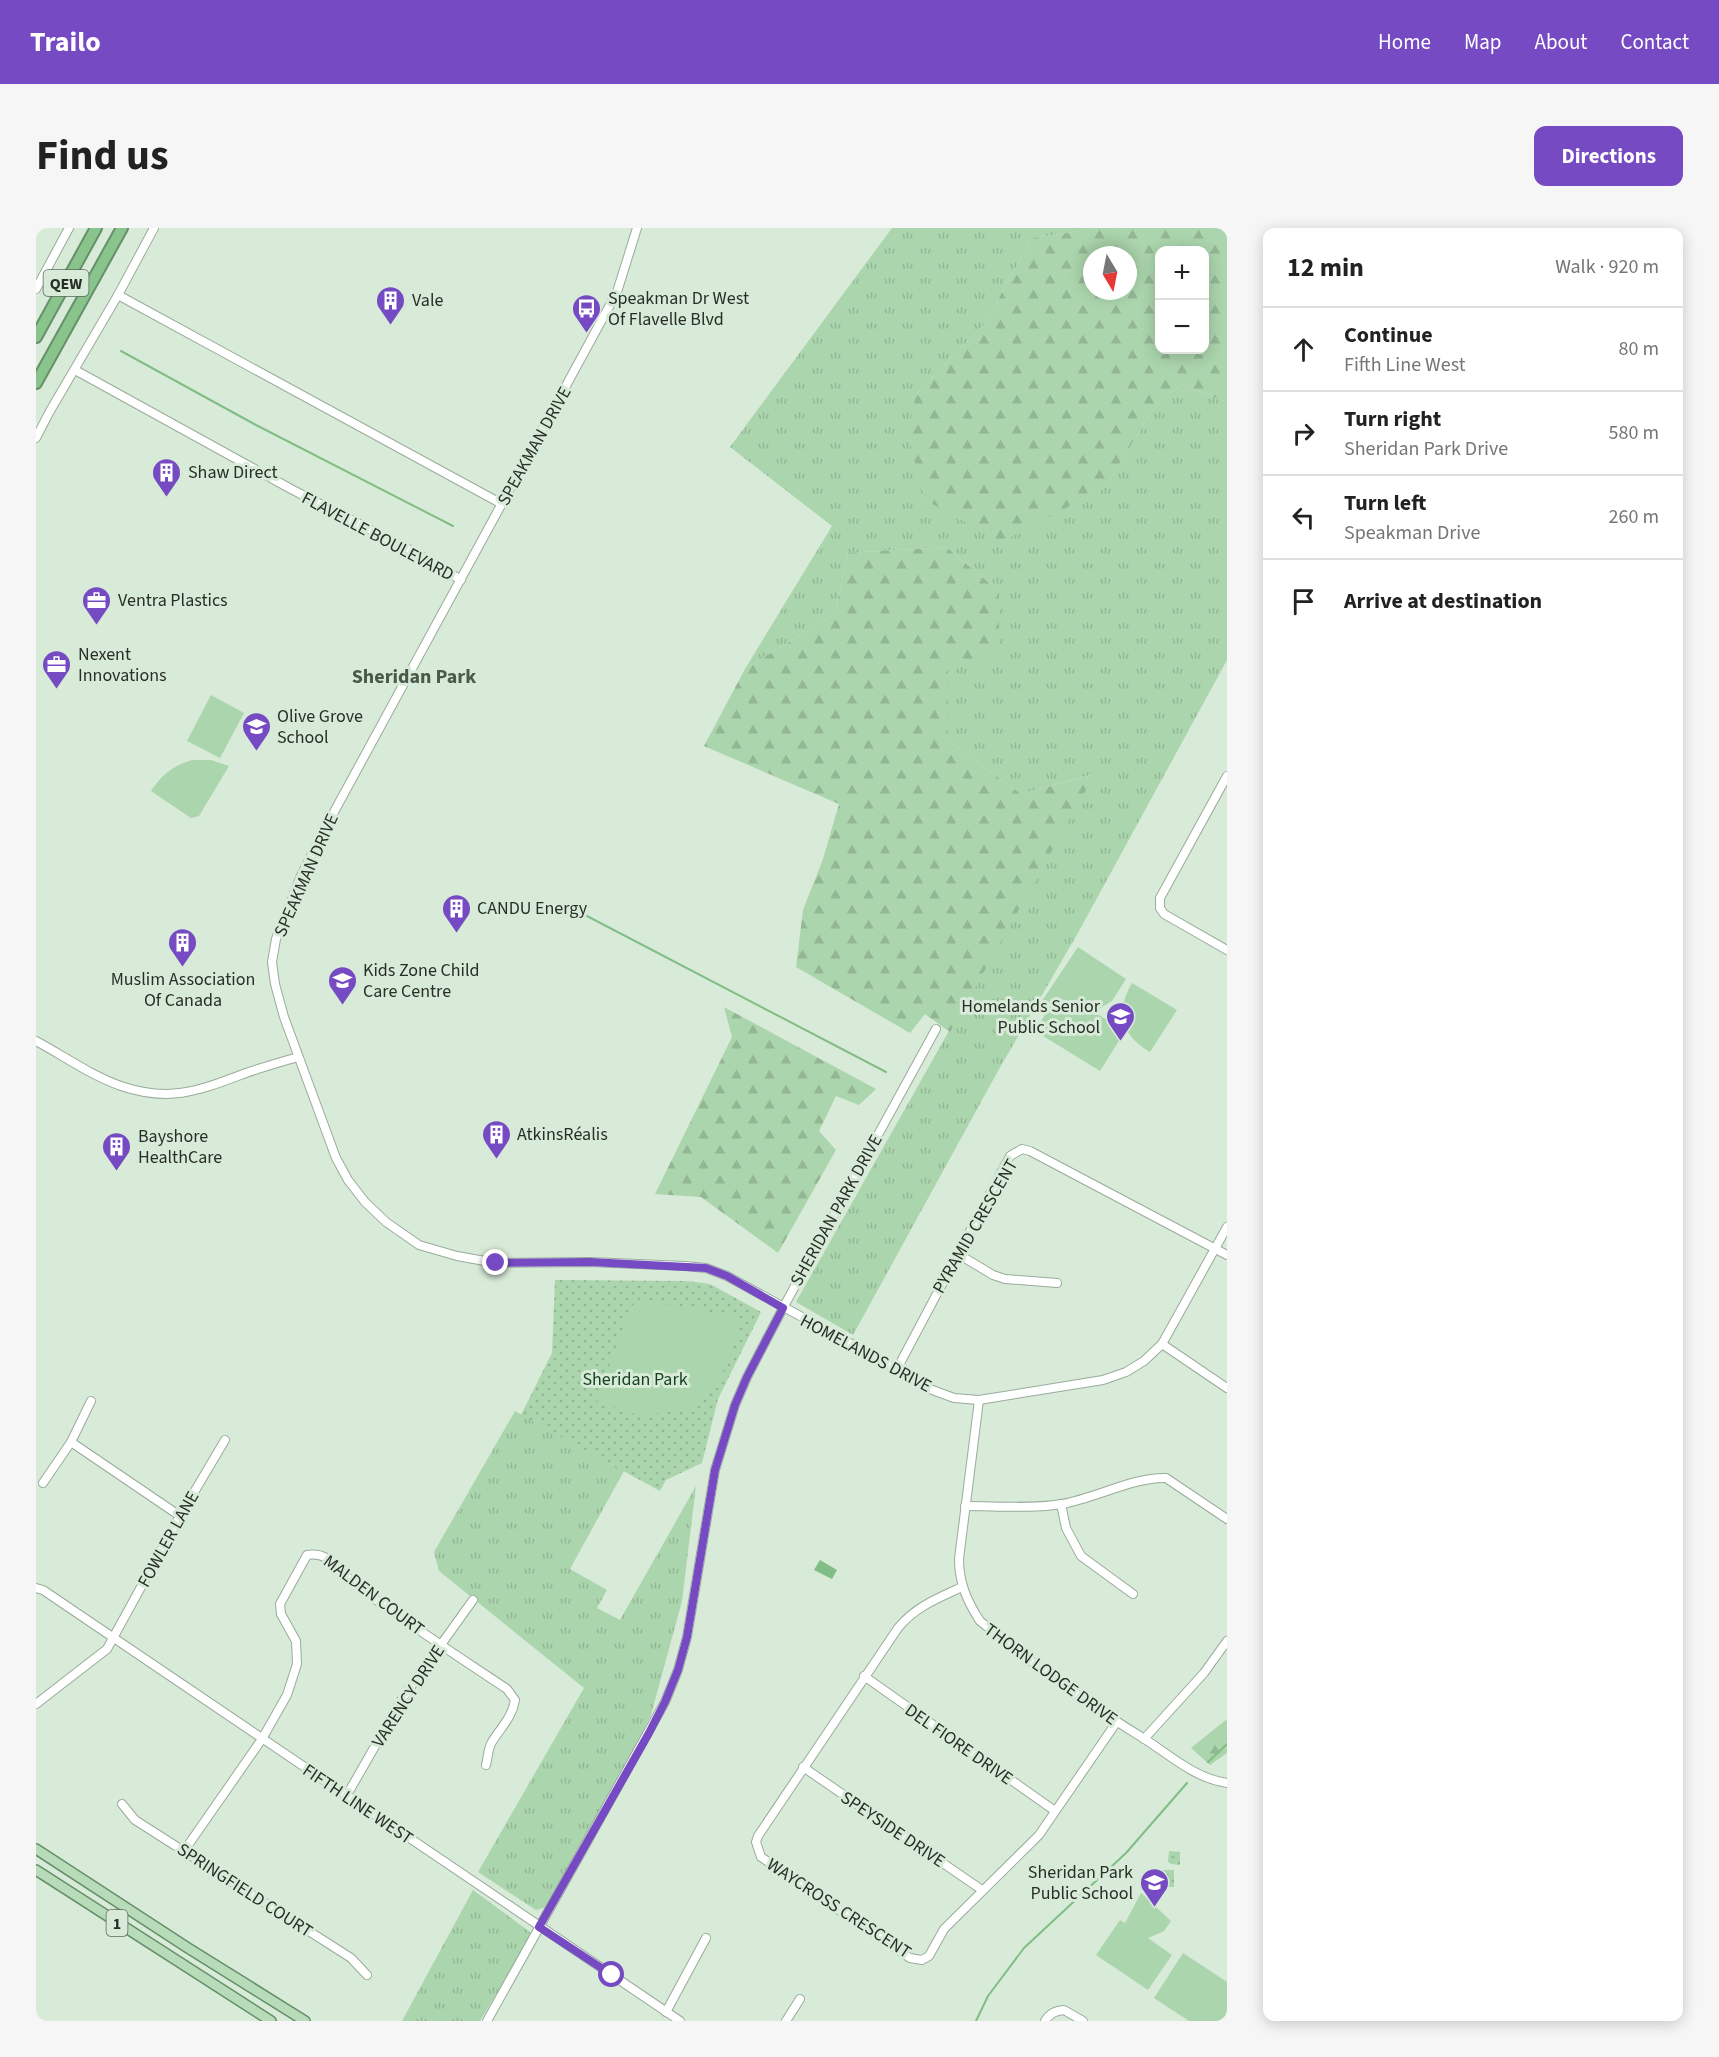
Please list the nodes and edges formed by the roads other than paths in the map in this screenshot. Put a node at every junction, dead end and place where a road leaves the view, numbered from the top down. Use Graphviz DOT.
graph roads {
  1 [pos="69,228"];
  2 [pos="96,228"];
  3 [pos="122,228"];
  4 [pos="153,228"];
  5 [pos="637,228"];
  6 [pos="36,289"];
  7 [pos="118,295"];
  8 [pos="36,337"];
  9 [pos="75,370"];
  10 [pos="36,383"];
  11 [pos="36,438"];
  12 [pos="502,504"];
  13 [pos="461,580"];
  14 [pos="1227,777"];
  15 [pos="1227,950"];
  16 [pos="936,1029"];
  17 [pos="36,1041"];
  18 [pos="298,1057"];
  19 [pos="1227,1227"];
  20 [pos="1215,1248"];
  21 [pos="958,1254"];
  22 [pos="1227,1255"];
  23 [pos="1057,1284"];
  24 [pos="783,1308"];
  25 [pos="1162,1344"];
  26 [pos="897,1369"];
  27 [pos="1227,1388"];
  28 [pos="978,1400"];
  29 [pos="91,1401"];
  30 [pos="225,1440"];
  31 [pos="71,1442"];
  32 [pos="43,1483"];
  33 [pos="1061,1504"];
  34 [pos="965,1506"];
  35 [pos="180,1516"];
  36 [pos="1227,1520"];
  37 [pos="962,1587"];
  38 [pos="36,1588"];
  39 [pos="1132,1594"];
  40 [pos="473,1600"];
  41 [pos="113,1639"];
  42 [pos="1227,1641"];
  43 [pos="441,1645"];
  44 [pos="864,1676"];
  45 [pos="36,1704"];
  46 [pos="1116,1723"];
  47 [pos="262,1739"];
  48 [pos="1144,1739"];
  49 [pos="486,1765"];
  50 [pos="803,1767"];
  51 [pos="1227,1783"];
  52 [pos="346,1795"];
  53 [pos="122,1804"];
  54 [pos="1055,1811"];
  55 [pos="36,1849"];
  56 [pos="184,1851"];
  57 [pos="36,1870"];
  58 [pos="982,1890"];
  59 [pos="539,1927"];
  60 [pos="706,1938"];
  61 [pos="367,1975"];
  62 [pos="800,1999"];
  63 [pos="666,2012"];
  64 [pos="271,2021"];
  65 [pos="305,2021"];
  66 [pos="487,2021"];
  67 [pos="680,2021"];
  68 [pos="786,2021"];
  69 [pos="1046,2021"];
  70 [pos="1083,2021"];
  1 -- 6 [label="street"];
  2 -- 8 [label="highway, QEW"];
  3 -- 10 [label="highway, QEW"];
  4 -- 7 [label="street"];
  5 -- 12 [label="street, SPEAKMAN DRIVE"];
  7 -- 9 [label="street"];
  7 -- 12 [label="street"];
  9 -- 11 [label="street"];
  9 -- 13 [label="street, FLAVELLE BOULEVARD"];
  12 -- 13 [label="street, SPEAKMAN DRIVE"];
  13 -- 18 [label="street, SPEAKMAN DRIVE"];
  14 -- 15 [label="street"];
  16 -- 24 [label="street, SHERIDAN PARK DRIVE"];
  17 -- 18 [label="street"];
  18 -- 24 [label="street, SPEAKMAN DRIVE"];
  19 -- 20 [label="street, HOMELANDS DRIVE"];
  20 -- 21 [label="street, PYRAMID CRESCENT"];
  20 -- 22 [label="street"];
  20 -- 25 [label="street, HOMELANDS DRIVE"];
  21 -- 23 [label="street"];
  21 -- 26 [label="street, PYRAMID CRESCENT"];
  24 -- 26 [label="street, HOMELANDS DRIVE"];
  24 -- 59 [label="street, SHERIDAN PARK DRIVE"];
  25 -- 27 [label="street"];
  25 -- 28 [label="street, HOMELANDS DRIVE"];
  26 -- 28 [label="street, HOMELANDS DRIVE"];
  28 -- 34 [label="street, THORN LODGE DRIVE"];
  29 -- 31 [label="street"];
  30 -- 35 [label="street, FOWLER LANE"];
  31 -- 32 [label="street"];
  31 -- 35 [label="street"];
  33 -- 34 [label="street"];
  33 -- 36 [label="street"];
  33 -- 39 [label="street"];
  34 -- 37 [label="street, THORN LODGE DRIVE"];
  35 -- 41 [label="street, FOWLER LANE"];
  37 -- 44 [label="street, WAYCROSS CRESCENT"];
  37 -- 46 [label="street, THORN LODGE DRIVE"];
  38 -- 41 [label="street, FIFTH LINE WEST"];
  40 -- 43 [label="street, VARENCY DRIVE"];
  41 -- 45 [label="street, FOWLER LANE"];
  41 -- 47 [label="street, FIFTH LINE WEST"];
  42 -- 48 [label="street"];
  43 -- 47 [label="street, MALDEN COURT"];
  43 -- 49 [label="street, MALDEN COURT"];
  43 -- 52 [label="street, VARENCY DRIVE"];
  44 -- 50 [label="street, WAYCROSS CRESCENT"];
  44 -- 54 [label="street, DEL FIORE DRIVE"];
  46 -- 48 [label="street, THORN LODGE DRIVE"];
  46 -- 54 [label="street, WAYCROSS CRESCENT"];
  47 -- 52 [label="street, FIFTH LINE WEST"];
  47 -- 56 [label="street"];
  48 -- 51 [label="street, THORN LODGE DRIVE"];
  50 -- 58 [label="street, SPEYSIDE DRIVE"];
  50 -- 58 [label="street, WAYCROSS CRESCENT"];
  52 -- 59 [label="street, FIFTH LINE WEST"];
  53 -- 56 [label="street, SPRINGFIELD COURT"];
  54 -- 58 [label="street, WAYCROSS CRESCENT"];
  55 -- 65 [label="main road, 1"];
  56 -- 61 [label="street, SPRINGFIELD COURT"];
  57 -- 64 [label="main road, 1"];
  59 -- 63 [label="street, FIFTH LINE WEST"];
  59 -- 66 [label="street, SHERIDAN PARK DRIVE"];
  60 -- 63 [label="street"];
  62 -- 68 [label="street"];
  63 -- 67 [label="street, FIFTH LINE WEST"];
  69 -- 70 [label="street"];
}
